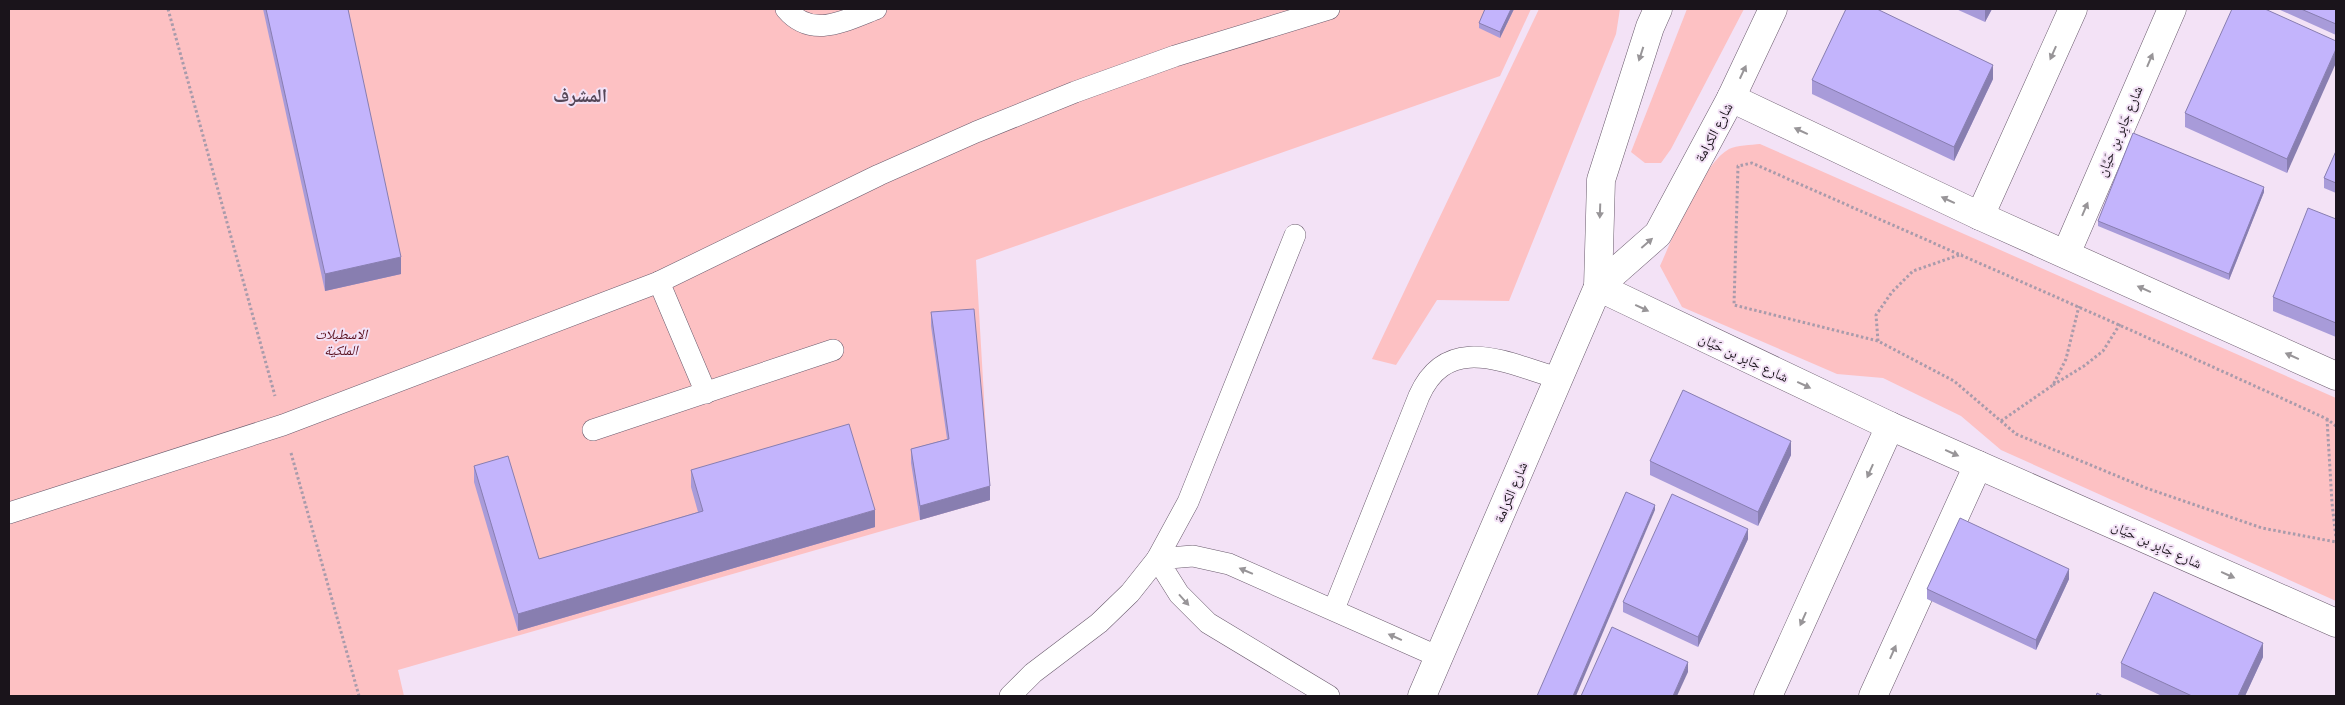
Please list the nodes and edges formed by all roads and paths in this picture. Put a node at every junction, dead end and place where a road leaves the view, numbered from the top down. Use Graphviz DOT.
graph roads {
  1 [pos="168,9"];
  2 [pos="786,9"];
  3 [pos="876,9"];
  4 [pos="1329,9"];
  5 [pos="1773,9"];
  6 [pos="2073,9"];
  7 [pos="2172,9"];
  8 [pos="1650,15"];
  9 [pos="1731,98"];
  10 [pos="1980,216"];
  11 [pos="1295,235"];
  12 [pos="1962,254"];
  13 [pos="2066,254"];
  14 [pos="659,282"];
  15 [pos="1598,287"];
  16 [pos="2079,306"];
  17 [pos="2120,324"];
  18 [pos="1878,341"];
  19 [pos="833,350"];
  20 [pos="2336,376"];
  21 [pos="1558,378"];
  22 [pos="2053,385"];
  23 [pos="706,393"];
  24 [pos="2327,419"];
  25 [pos="2001,421"];
  26 [pos="283,425"];
  27 [pos="1890,426"];
  28 [pos="2336,426"];
  29 [pos="593,430"];
  30 [pos="1978,464"];
  31 [pos="2336,498"];
  32 [pos="2332,503"];
  33 [pos="9,513"];
  34 [pos="2336,540"];
  35 [pos="1157,559"];
  36 [pos="1334,609"];
  37 [pos="2336,623"];
  38 [pos="1439,657"];
  39 [pos="359,696"];
  40 [pos="1010,696"];
  41 [pos="1329,696"];
  42 [pos="1422,696"];
  43 [pos="1768,696"];
  44 [pos="1873,696"];
  1 -- 26 [label="path"];
  2 -- 3 [label="lane"];
  4 -- 14 [label="lane"];
  9 -- 5 [label="street, شارع الكرامة, one-way"];
  6 -- 10 [label="street, one-way"];
  13 -- 7 [label="street, شارع جَابِر بن حَيَّان, one-way"];
  8 -- 15 [label="street, شارع الكرامة, one-way"];
  10 -- 9 [label="street, one-way"];
  15 -- 9 [label="street, شارع الكرامة, one-way"];
  10 -- 13 [label="street"];
  11 -- 35 [label="lane"];
  12 -- 16 [label="path"];
  12 -- 18 [label="path"];
  12 -- 18 [label="path"];
  20 -- 13 [label="street, one-way"];
  14 -- 23 [label="lane"];
  14 -- 26 [label="lane"];
  15 -- 21 [label="street, شارع الكرامة"];
  15 -- 27 [label="street, شارع جَابِر بن حَيَّان, one-way"];
  16 -- 17 [label="path"];
  16 -- 22 [label="path"];
  17 -- 22 [label="path"];
  17 -- 24 [label="path"];
  18 -- 25 [label="path"];
  19 -- 23 [label="lane"];
  21 -- 36 [label="lane"];
  21 -- 38 [label="street, شارع الكرامة"];
  22 -- 25 [label="path"];
  23 -- 29 [label="lane"];
  24 -- 28 [label="path"];
  24 -- 32 [label="path"];
  25 -- 34 [label="path"];
  26 -- 33 [label="lane"];
  26 -- 39 [label="path"];
  27 -- 30 [label="street, شارع جَابِر بن حَيَّان, one-way"];
  27 -- 43 [label="street, one-way"];
  30 -- 37 [label="street, شارع جَابِر بن حَيَّان, one-way"];
  44 -- 30 [label="street, one-way"];
  31 -- 32 [label="path"];
  32 -- 34 [label="path"];
  36 -- 35 [label="lane, one-way"];
  35 -- 40 [label="lane"];
  35 -- 41 [label="lane, one-way"];
  38 -- 36 [label="lane, one-way"];
  38 -- 42 [label="street, شارع الكرامة"];
}
